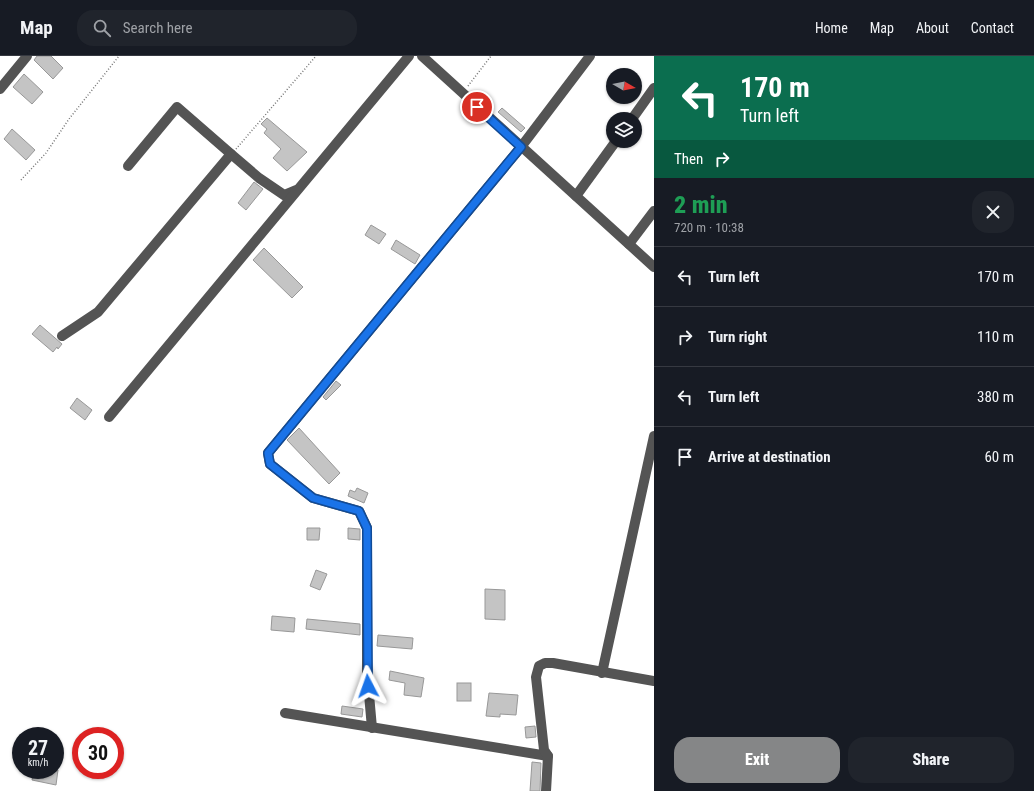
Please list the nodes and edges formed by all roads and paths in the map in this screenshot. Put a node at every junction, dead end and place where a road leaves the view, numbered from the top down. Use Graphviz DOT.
graph roads {
  1 [pos="27,56"];
  2 [pos="120,56"];
  3 [pos="316,56"];
  4 [pos="409,56"];
  5 [pos="422,56"];
  6 [pos="491,56"];
  7 [pos="590,56"];
  8 [pos="654,88"];
  9 [pos="0,89"];
  10 [pos="464,91"];
  11 [pos="637,112"];
  12 [pos="521,147"];
  13 [pos="611,148"];
  14 [pos="231,154"];
  15 [pos="128,166"];
  16 [pos="21,180"];
  17 [pos="298,189"];
  18 [pos="576,196"];
  19 [pos="654,211"];
  20 [pos="629,244"];
  21 [pos="654,267"];
  22 [pos="62,336"];
  23 [pos="109,417"];
  24 [pos="654,436"];
  25 [pos="602,673"];
  26 [pos="654,681"];
  27 [pos="285,713"];
  28 [pos="372,728"];
  29 [pos="548,756"];
  30 [pos="546,791"];
  1 -- 9 [label="street"];
  2 -- 16 [label="path"];
  3 -- 14 [label="path"];
  4 -- 17 [label="street"];
  5 -- 12 [label="street"];
  6 -- 10 [label="path"];
  7 -- 12 [label="street"];
  8 -- 11 [label="street"];
  12 -- 18 [label="street"];
  12 -- 28 [label="street"];
  13 -- 18 [label="street"];
  14 -- 15 [label="street"];
  14 -- 17 [label="street"];
  14 -- 22 [label="street"];
  17 -- 23 [label="street"];
  18 -- 20 [label="street"];
  19 -- 20 [label="street"];
  20 -- 21 [label="street"];
  24 -- 25 [label="street"];
  25 -- 26 [label="street"];
  25 -- 29 [label="street"];
  27 -- 28 [label="street"];
  28 -- 29 [label="street"];
  29 -- 30 [label="street"];
}
